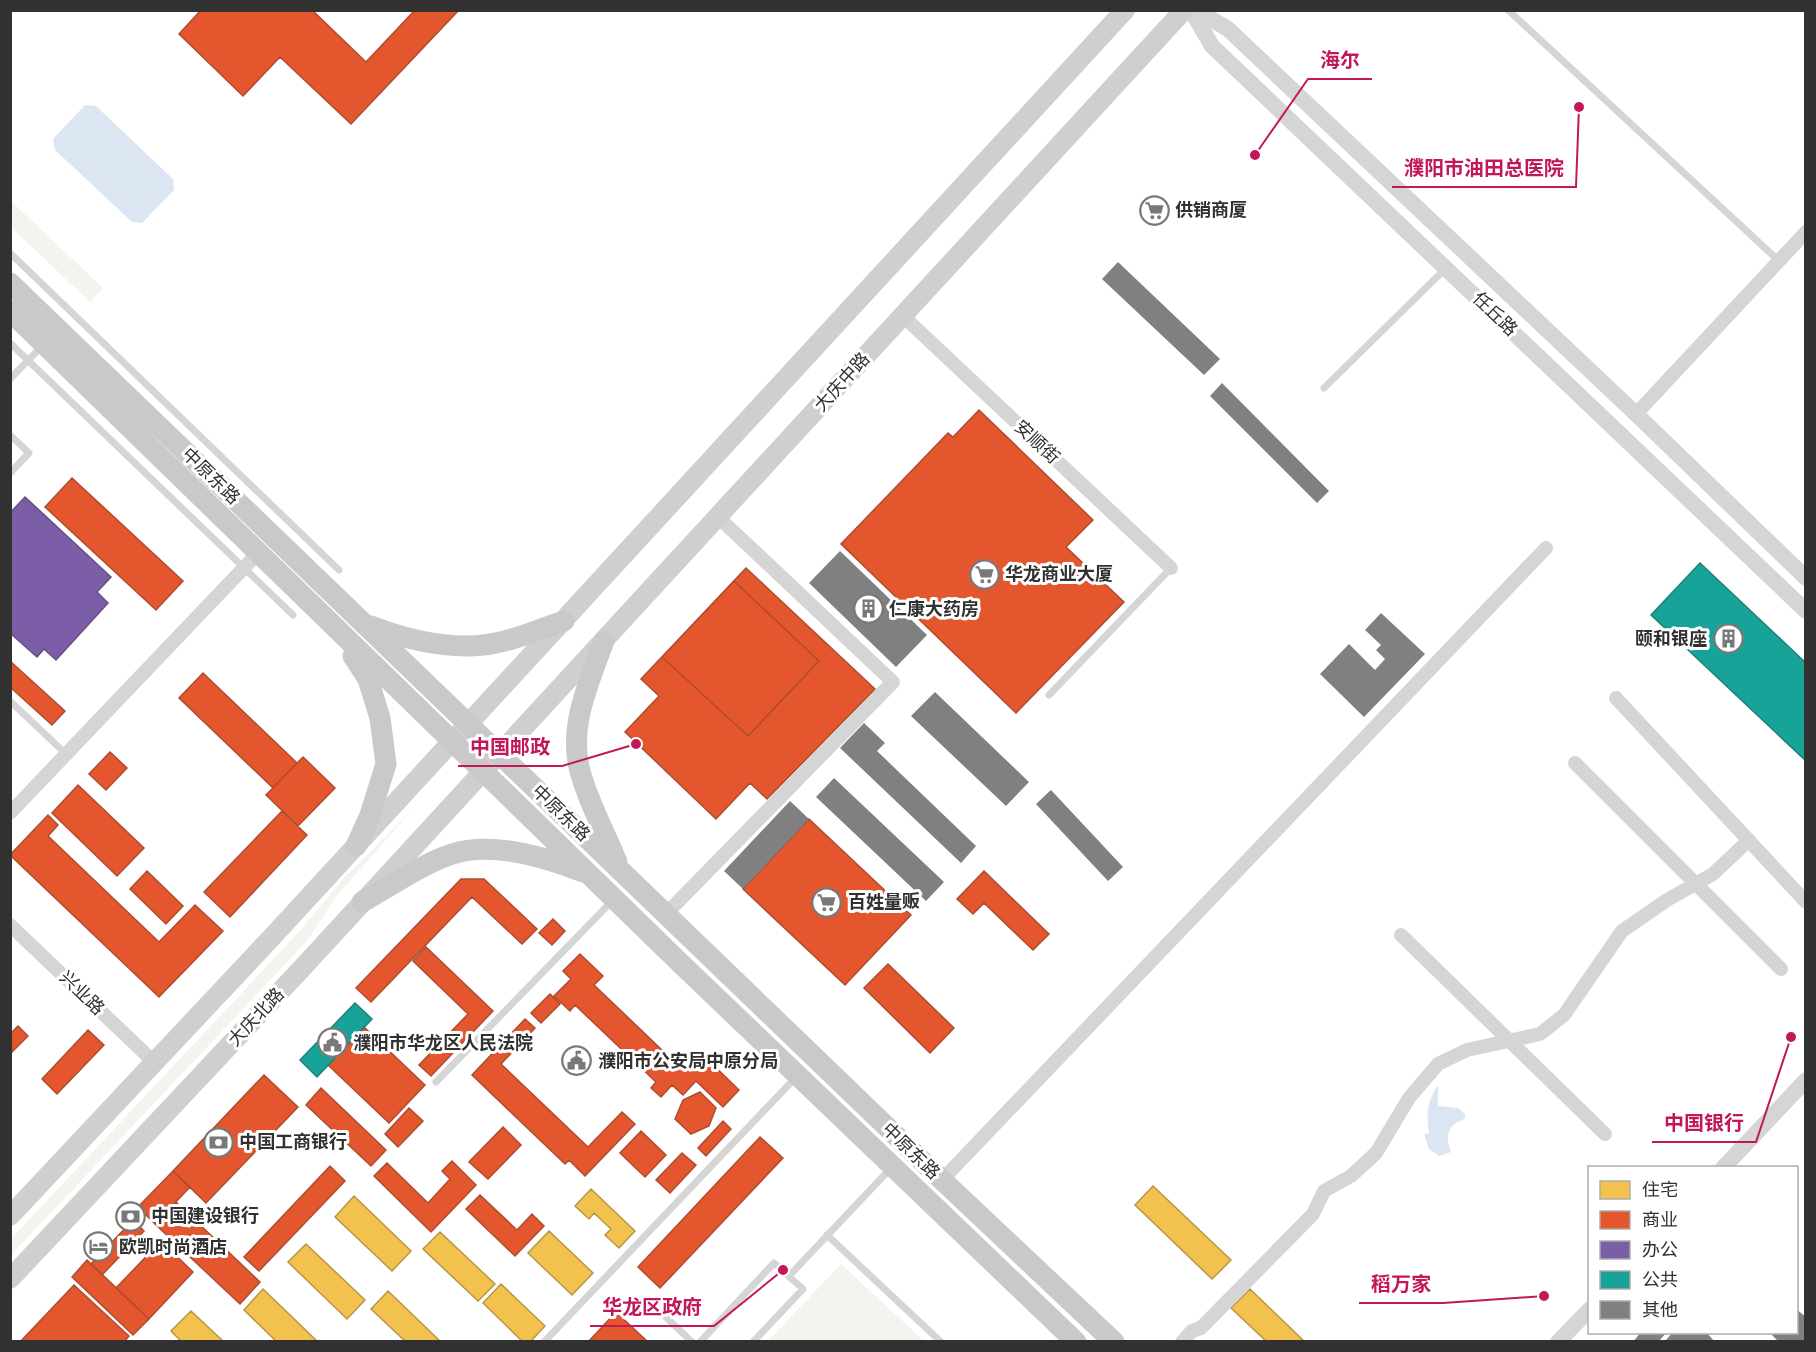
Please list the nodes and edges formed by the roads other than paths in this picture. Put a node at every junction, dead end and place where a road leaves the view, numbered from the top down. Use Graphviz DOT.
graph roads {
  1 [pos="1125,10"];
  2 [pos="1184,10"];
  3 [pos="1191,10"];
  4 [pos="1196,10"];
  5 [pos="1508,10"];
  6 [pos="1806,232"];
  7 [pos="10,254"];
  8 [pos="1779,261"];
  9 [pos="1446,267"];
  10 [pos="10,283"];
  11 [pos="10,311"];
  12 [pos="903,316"];
  13 [pos="51,336"];
  14 [pos="10,343"];
  15 [pos="29,360"];
  16 [pos="10,379"];
  17 [pos="1324,388"];
  18 [pos="1636,414"];
  19 [pos="10,435"];
  20 [pos="10,472"];
  21 [pos="718,517"];
  22 [pos="1546,548"];
  23 [pos="259,552"];
  24 [pos="244,568"];
  25 [pos="1171,568"];
  26 [pos="339,570"];
  27 [pos="1806,578"];
  28 [pos="1806,611"];
  29 [pos="293,615"];
  30 [pos="564,621"];
  31 [pos="331,622"];
  32 [pos="365,624"];
  33 [pos="604,641"];
  34 [pos="1049,695"];
  35 [pos="1616,698"];
  36 [pos="10,701"];
  37 [pos="469,724"];
  38 [pos="453,742"];
  39 [pos="66,754"];
  40 [pos="500,754"];
  41 [pos="1575,763"];
  42 [pos="483,771"];
  43 [pos="10,813"];
  44 [pos="1749,840"];
  45 [pos="356,846"];
  46 [pos="621,871"];
  47 [pos="588,874"];
  48 [pos="1696,885"];
  49 [pos="614,899"];
  50 [pos="362,902"];
  51 [pos="1806,902"];
  52 [pos="666,914"];
  53 [pos="10,925"];
  54 [pos="1401,935"];
  55 [pos="1781,969"];
  56 [pos="1511,1042"];
  57 [pos="154,1062"];
  58 [pos="797,1076"];
  59 [pos="1806,1080"];
  60 [pos="435,1082"];
  61 [pos="1605,1134"];
  62 [pos="1724,1166"];
  63 [pos="891,1167"];
  64 [pos="942,1180"];
  65 [pos="10,1216"];
  66 [pos="827,1235"];
  67 [pos="789,1276"];
  68 [pos="10,1279"];
  69 [pos="648,1300"];
  70 [pos="1588,1311"];
  71 [pos="544,1341"];
  72 [pos="692,1341"];
  73 [pos="700,1341"];
  74 [pos="753,1341"];
  75 [pos="941,1341"];
  76 [pos="1076,1341"];
  77 [pos="1114,1341"];
  78 [pos="1182,1341"];
  79 [pos="1558,1341"];
  1 -- 30 [label="main road"];
  2 -- 12 [label="main road, 大庆中路"];
  3 -- 9 [label="street, 任丘路"];
  4 -- 18 [label="street, 任丘路"];
  5 -- 8 [label="lane"];
  6 -- 8 [label="street"];
  7 -- 26 [label="lane"];
  8 -- 18 [label="street"];
  9 -- 17 [label="lane"];
  9 -- 28 [label="street, 任丘路"];
  10 -- 13 [label="main road, 中原东路"];
  11 -- 13 [label="main road, 中原东路"];
  12 -- 21 [label="main road, 大庆中路"];
  12 -- 25 [label="street, 安顺街"];
  13 -- 15 [label="lane"];
  13 -- 23 [label="main road, 中原东路"];
  13 -- 32 [label="main road, 中原东路"];
  14 -- 15 [label="lane"];
  15 -- 16 [label="lane"];
  15 -- 24 [label="lane"];
  18 -- 27 [label="street, 任丘路"];
  19 -- 20 [label="lane"];
  21 -- 33 [label="main road, 大庆中路"];
  21 -- 52 [label="street"];
  22 -- 64 [label="street"];
  23 -- 24 [label="street"];
  23 -- 31 [label="main road, 中原东路"];
  24 -- 29 [label="lane"];
  24 -- 39 [label="street"];
  25 -- 34 [label="lane"];
  30 -- 32 [label="main road"];
  30 -- 37 [label="main road"];
  31 -- 38 [label="main road, 中原东路"];
  31 -- 45 [label="main road"];
  32 -- 37 [label="main road, 中原东路"];
  33 -- 40 [label="main road, 大庆中路"];
  33 -- 46 [label="main road"];
  35 -- 44 [label="street"];
  36 -- 39 [label="lane"];
  37 -- 38 [label="main road"];
  37 -- 40 [label="main road, 中原东路"];
  38 -- 42 [label="main road, 中原东路"];
  38 -- 45 [label="main road"];
  39 -- 43 [label="street"];
  40 -- 42 [label="main road, 大庆北路"];
  40 -- 46 [label="main road, 中原东路"];
  41 -- 48 [label="street"];
  42 -- 47 [label="main road, 中原东路"];
  42 -- 50 [label="main road, 大庆北路"];
  44 -- 48 [label="street"];
  44 -- 51 [label="street"];
  45 -- 57 [label="main road"];
  46 -- 52 [label="main road, 中原东路"];
  47 -- 49 [label="main road, 中原东路"];
  47 -- 50 [label="main road"];
  48 -- 55 [label="street"];
  48 -- 56 [label="street"];
  49 -- 58 [label="main road, 中原东路"];
  49 -- 60 [label="lane"];
  50 -- 68 [label="main road, 大庆北路"];
  52 -- 64 [label="main road, 中原东路"];
  53 -- 57 [label="street, 兴业路"];
  54 -- 56 [label="street"];
  56 -- 61 [label="street"];
  56 -- 78 [label="street"];
  57 -- 65 [label="main road"];
  58 -- 63 [label="main road, 中原东路"];
  58 -- 71 [label="lane"];
  59 -- 62 [label="street"];
  63 -- 66 [label="lane"];
  63 -- 76 [label="main road, 中原东路"];
  64 -- 77 [label="main road, 中原东路"];
  66 -- 67 [label="lane"];
  66 -- 75 [label="lane"];
  67 -- 73 [label="lane"];
  67 -- 74 [label="lane"];
  69 -- 72 [label="lane"];
  70 -- 79 [label="street"];
}
